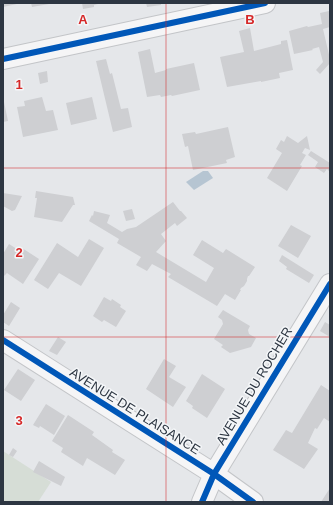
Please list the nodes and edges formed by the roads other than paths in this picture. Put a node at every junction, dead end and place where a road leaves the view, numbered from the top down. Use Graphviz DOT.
graph roads {
  1 [pos="265,3"];
  2 [pos="3,60"];
  3 [pos="330,284"];
  4 [pos="3,340"];
  5 [pos="214,474"];
  6 [pos="202,502"];
  7 [pos="253,502"];
  1 -- 2 [label="street"];
  3 -- 5 [label="street, AVENUE DU ROCHER"];
  4 -- 5 [label="street, AVENUE DE PLAISANCE"];
  5 -- 6 [label="street, AVENUE DU ROCHER"];
  5 -- 7 [label="street, AVENUE DE PLAISANCE"];
}
